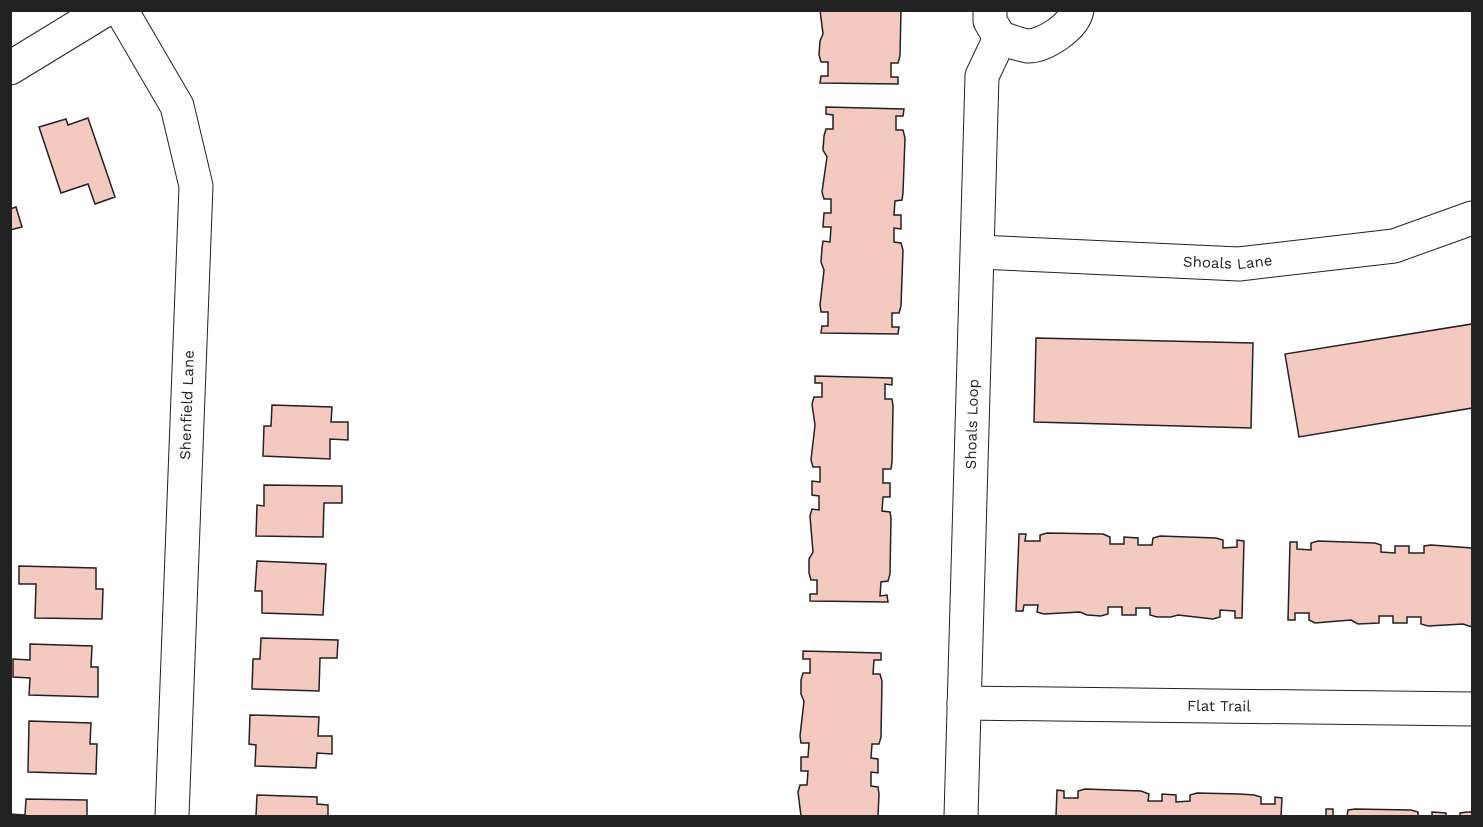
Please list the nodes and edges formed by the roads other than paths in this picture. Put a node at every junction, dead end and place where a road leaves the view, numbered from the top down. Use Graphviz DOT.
graph roads {
  1 [pos="105,10"];
  2 [pos="121,10"];
  3 [pos="1077,10"];
  4 [pos="995,24"];
  5 [pos="10,68"];
  6 [pos="1473,218"];
  7 [pos="978,252"];
  8 [pos="964,703"];
  9 [pos="1473,709"];
  10 [pos="172,816"];
  11 [pos="962,816"];
  1 -- 5 [label="street"];
  2 -- 10 [label="street, Shenfield Lane"];
  3 -- 4 [label="street, Shoals Loop"];
  4 -- 7 [label="street, Shoals Loop"];
  6 -- 7 [label="street, Shoals Lane"];
  7 -- 8 [label="street, Shoals Loop"];
  8 -- 9 [label="street, Flat Trail"];
  8 -- 11 [label="street, Shoals Loop"];
}
